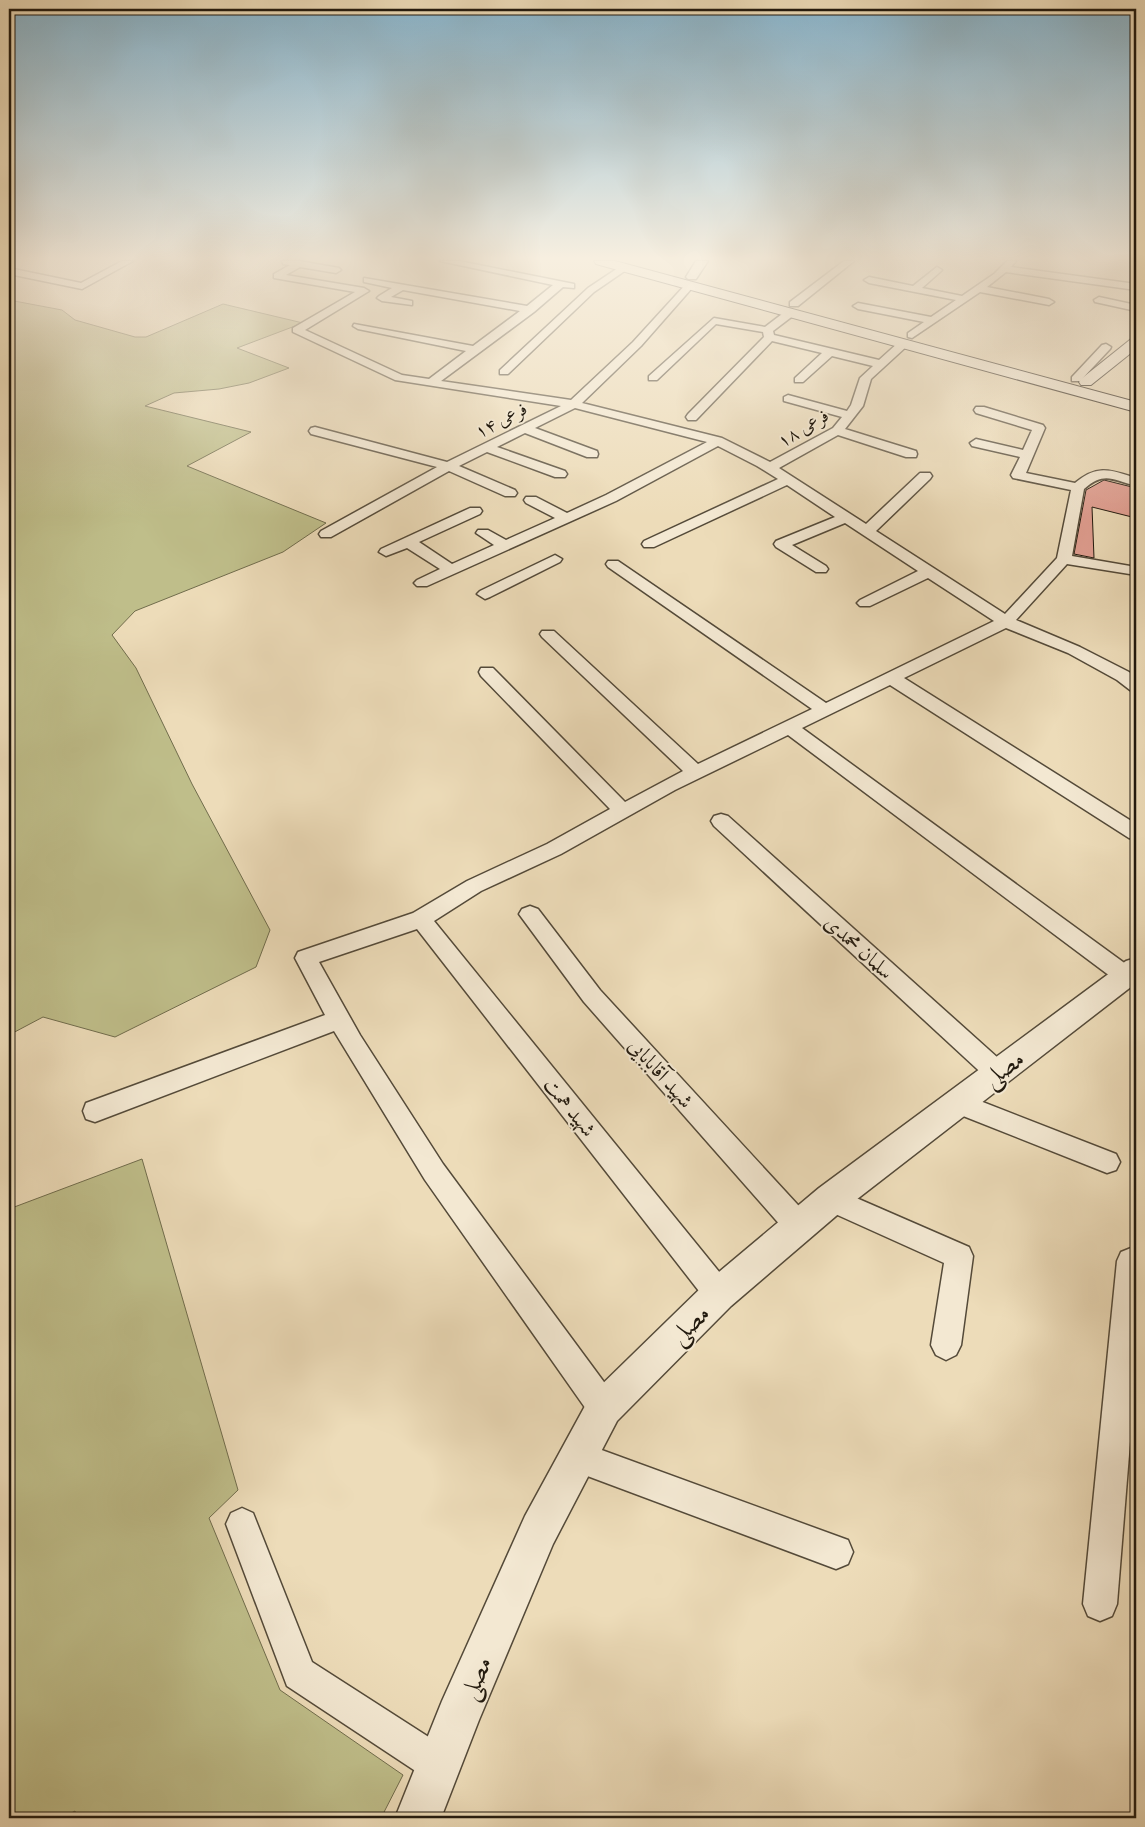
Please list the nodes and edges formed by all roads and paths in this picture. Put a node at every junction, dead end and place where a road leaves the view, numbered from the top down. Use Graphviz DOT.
graph roads {
  1 [pos="332,346"];
  2 [pos="458,346"];
  3 [pos="476,346"];
  4 [pos="531,346"];
  5 [pos="635,346"];
  6 [pos="687,346"];
  7 [pos="757,346"];
  8 [pos="813,346"];
  9 [pos="901,346"];
  10 [pos="927,346"];
  11 [pos="937,346"];
  12 [pos="1130,346"];
  13 [pos="1106,347"];
  14 [pos="472,349"];
  15 [pos="831,351"];
  16 [pos="1136,360"];
  17 [pos="880,364"];
  18 [pos="1023,365"];
  19 [pos="504,372"];
  20 [pos="1010,373"];
  21 [pos="1062,375"];
  22 [pos="653,378"];
  23 [pos="800,380"];
  24 [pos="1081,380"];
  25 [pos="431,383"];
  26 [pos="1045,383"];
  27 [pos="1103,386"];
  28 [pos="1136,395"];
  29 [pos="788,399"];
  30 [pos="574,404"];
  31 [pos="1136,408"];
  32 [pos="980,410"];
  33 [pos="850,416"];
  34 [pos="692,417"];
  35 [pos="524,428"];
  36 [pos="314,431"];
  37 [pos="837,431"];
  38 [pos="718,442"];
  39 [pos="976,444"];
  40 [pos="486,447"];
  41 [pos="592,454"];
  42 [pos="911,454"];
  43 [pos="1027,455"];
  44 [pos="449,466"];
  45 [pos="769,468"];
  46 [pos="560,474"];
  47 [pos="925,476"];
  48 [pos="786,480"];
  49 [pos="1136,482"];
  50 [pos="1078,488"];
  51 [pos="510,493"];
  52 [pos="532,500"];
  53 [pos="475,512"];
  54 [pos="566,518"];
  55 [pos="845,518"];
  56 [pos="866,532"];
  57 [pos="483,533"];
  58 [pos="326,534"];
  59 [pos="408,542"];
  60 [pos="649,544"];
  61 [pos="506,546"];
  62 [pos="386,552"];
  63 [pos="483,556"];
  64 [pos="555,559"];
  65 [pos="1064,559"];
  66 [pos="614,564"];
  67 [pos="821,569"];
  68 [pos="452,570"];
  69 [pos="1136,571"];
  70 [pos="928,572"];
  71 [pos="517,578"];
  72 [pos="422,583"];
  73 [pos="485,594"];
  74 [pos="865,603"];
  75 [pos="1006,622"];
  76 [pos="548,634"];
  77 [pos="487,672"];
  78 [pos="893,679"];
  79 [pos="1136,686"];
  80 [pos="826,711"];
  81 [pos="791,728"];
  82 [pos="696,773"];
  83 [pos="623,811"];
  84 [pos="721,821"];
  85 [pos="1136,834"];
  86 [pos="530,914"];
  87 [pos="420,919"];
  88 [pos="1131,972"];
  89 [pos="340,1019"];
  90 [pos="998,1073"];
  91 [pos="957,1104"];
  92 [pos="95,1111"];
  93 [pos="1107,1162"];
  94 [pos="831,1199"];
  95 [pos="798,1226"];
  96 [pos="1136,1262"];
  97 [pos="719,1294"];
  98 [pos="946,1344"];
  99 [pos="604,1408"];
  100 [pos="577,1457"];
  101 [pos="242,1524"];
  102 [pos="836,1552"];
  103 [pos="1100,1604"];
  104 [pos="439,1765"];
  105 [pos="418,1818"];
  1 -- 25 [label="street"];
  2 -- 14 [label="street"];
  3 -- 14 [label="street"];
  4 -- 19 [label="street"];
  5 -- 30 [label="street, فرعی ۱۴"];
  6 -- 22 [label="street"];
  7 -- 34 [label="street"];
  8 -- 15 [label="street"];
  9 -- 17 [label="street, فرعی ۱۸"];
  10 -- 20 [label="main road"];
  11 -- 18 [label="main road"];
  12 -- 24 [label="main road"];
  13 -- 24 [label="street"];
  14 -- 25 [label="street"];
  15 -- 17 [label="street"];
  15 -- 23 [label="street"];
  16 -- 27 [label="main road"];
  17 -- 33 [label="street, فرعی ۱۸"];
  18 -- 20 [label="main road"];
  18 -- 21 [label="main road"];
  20 -- 26 [label="main road"];
  21 -- 24 [label="main road"];
  21 -- 26 [label="main road"];
  24 -- 27 [label="main road"];
  25 -- 30 [label="street"];
  26 -- 31 [label="main road"];
  27 -- 28 [label="main road"];
  29 -- 33 [label="street"];
  30 -- 35 [label="street, فرعی ۱۴"];
  30 -- 38 [label="street"];
  32 -- 43 [label="street"];
  33 -- 37 [label="street, فرعی ۱۸"];
  35 -- 40 [label="street, فرعی ۱۴"];
  35 -- 41 [label="street"];
  36 -- 44 [label="street"];
  37 -- 42 [label="street"];
  37 -- 45 [label="street, فرعی ۱۸"];
  38 -- 45 [label="street"];
  38 -- 54 [label="street"];
  39 -- 43 [label="street"];
  40 -- 44 [label="street, فرعی ۱۴"];
  40 -- 46 [label="street"];
  43 -- 50 [label="street"];
  44 -- 51 [label="street"];
  44 -- 58 [label="street, فرعی ۱۴"];
  45 -- 48 [label="street"];
  47 -- 56 [label="street"];
  48 -- 55 [label="street"];
  48 -- 60 [label="street"];
  49 -- 50 [label="street"];
  50 -- 65 [label="street"];
  52 -- 54 [label="street"];
  53 -- 59 [label="street"];
  54 -- 61 [label="street"];
  55 -- 56 [label="street"];
  55 -- 67 [label="street"];
  56 -- 70 [label="street"];
  57 -- 61 [label="street"];
  59 -- 62 [label="street"];
  59 -- 68 [label="street"];
  61 -- 63 [label="street"];
  63 -- 68 [label="street"];
  63 -- 71 [label="street"];
  64 -- 71 [label="street"];
  65 -- 69 [label="street"];
  65 -- 75 [label="street"];
  66 -- 80 [label="street"];
  68 -- 72 [label="street"];
  70 -- 74 [label="street"];
  70 -- 75 [label="street"];
  71 -- 73 [label="street"];
  75 -- 78 [label="street"];
  75 -- 79 [label="street"];
  76 -- 82 [label="street"];
  77 -- 83 [label="street"];
  78 -- 80 [label="street"];
  78 -- 85 [label="street"];
  80 -- 81 [label="street"];
  81 -- 82 [label="street"];
  81 -- 88 [label="street"];
  82 -- 83 [label="street"];
  83 -- 87 [label="street"];
  84 -- 90 [label="street, سلمان محمدی"];
  86 -- 95 [label="street, شهید آقابابایی"];
  87 -- 89 [label="street"];
  87 -- 97 [label="street, شهید همت"];
  88 -- 90 [label="street, مصلی"];
  89 -- 92 [label="street"];
  89 -- 99 [label="street"];
  90 -- 91 [label="street, مصلی"];
  91 -- 93 [label="street"];
  91 -- 94 [label="street, مصلی"];
  94 -- 95 [label="street, مصلی"];
  94 -- 98 [label="street"];
  95 -- 97 [label="street, مصلی"];
  96 -- 103 [label="street"];
  97 -- 99 [label="street, مصلی"];
  99 -- 100 [label="street, مصلی"];
  100 -- 102 [label="street"];
  100 -- 104 [label="street, مصلی"];
  101 -- 104 [label="street"];
  104 -- 105 [label="street, مصلی"];
}
